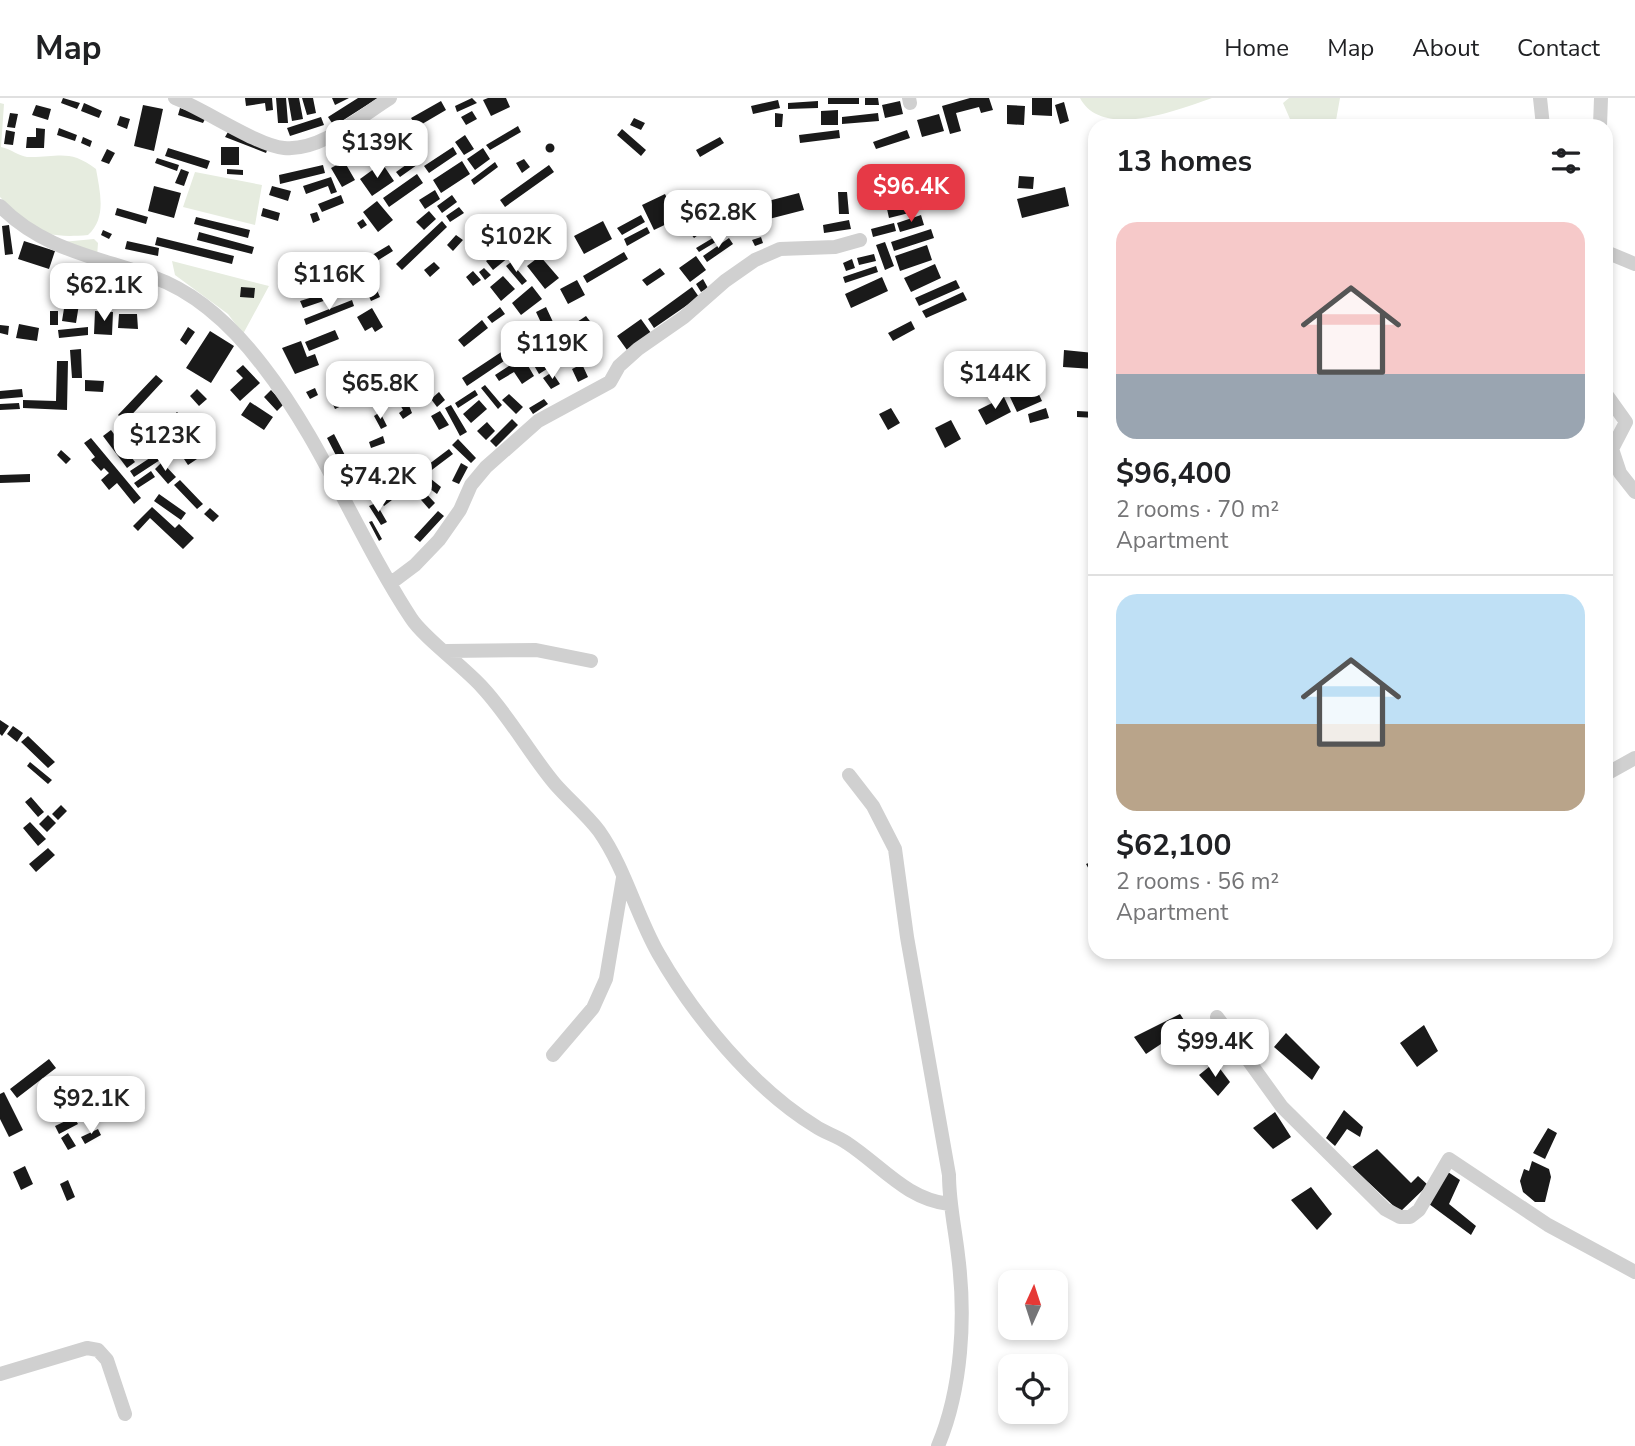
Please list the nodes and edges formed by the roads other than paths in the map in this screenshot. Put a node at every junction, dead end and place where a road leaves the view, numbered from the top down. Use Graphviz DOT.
graph roads {
  1 [pos="175,98"];
  2 [pos="390,98"];
  3 [pos="1540,98"];
  4 [pos="1601,98"];
  5 [pos="1543,119"];
  6 [pos="1600,119"];
  7 [pos="0,206"];
  8 [pos="860,240"];
  9 [pos="1613,254"];
  10 [pos="1635,264"];
  11 [pos="1613,404"];
  12 [pos="1613,445"];
  13 [pos="1613,460"];
  14 [pos="1635,492"];
  15 [pos="391,583"];
  16 [pos="447,651"];
  17 [pos="591,661"];
  18 [pos="1635,758"];
  19 [pos="1613,770"];
  20 [pos="849,775"];
  21 [pos="623,878"];
  22 [pos="1217,1017"];
  23 [pos="553,1055"];
  24 [pos="949,1203"];
  25 [pos="1635,1272"];
  26 [pos="0,1374"];
  27 [pos="125,1414"];
  28 [pos="938,1446"];
  1 -- 2 [label="street"];
  3 -- 5 [label="street"];
  4 -- 6 [label="street"];
  7 -- 15 [label="street"];
  8 -- 15 [label="street"];
  9 -- 10 [label="street"];
  11 -- 12 [label="street"];
  13 -- 14 [label="street"];
  15 -- 16 [label="street"];
  16 -- 17 [label="street"];
  16 -- 21 [label="street"];
  18 -- 19 [label="street"];
  20 -- 24 [label="street"];
  21 -- 23 [label="street"];
  21 -- 24 [label="street"];
  22 -- 25 [label="street"];
  24 -- 28 [label="street"];
  26 -- 27 [label="street"];
}
